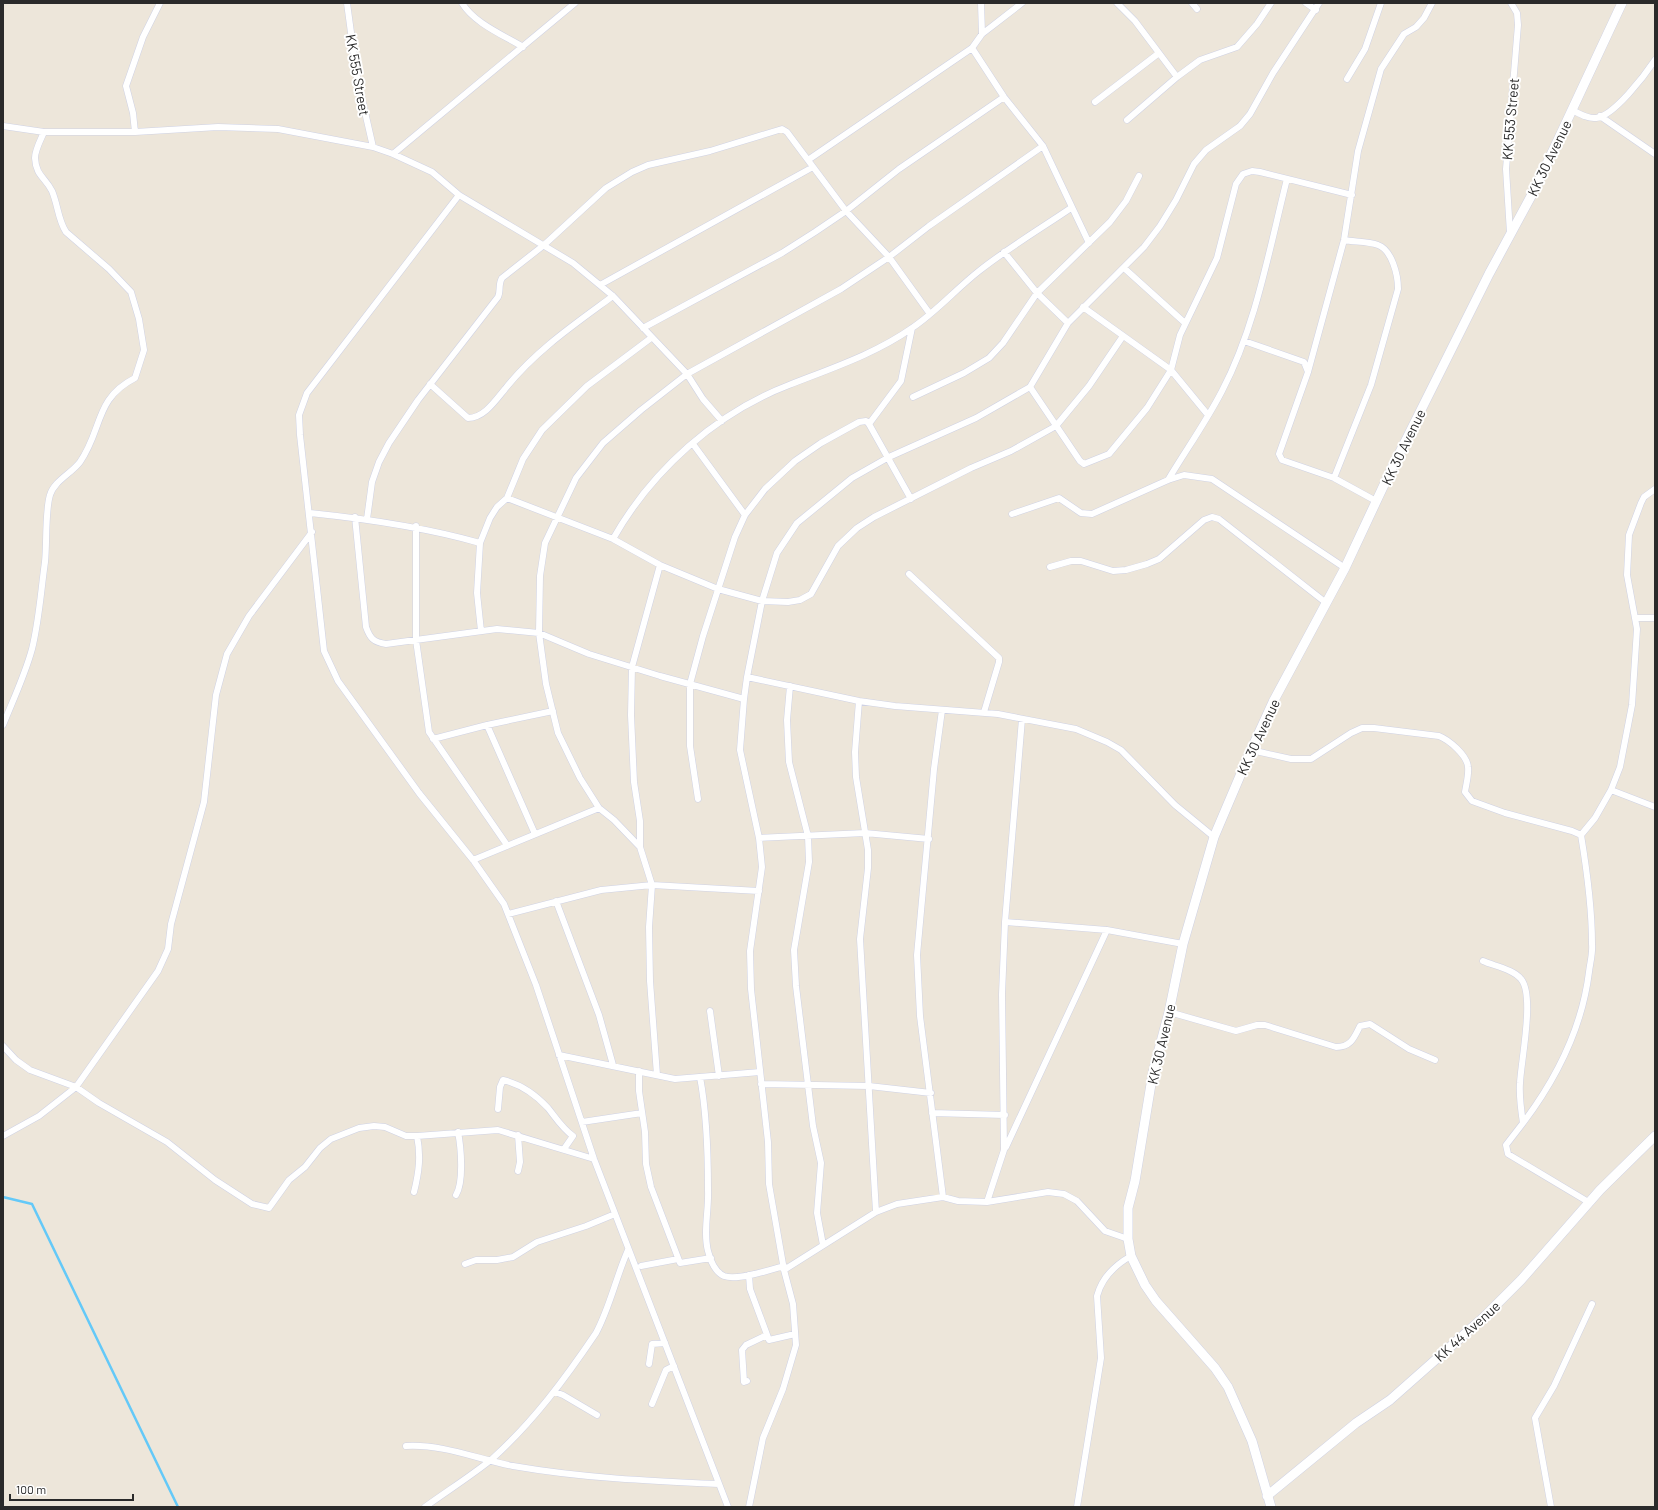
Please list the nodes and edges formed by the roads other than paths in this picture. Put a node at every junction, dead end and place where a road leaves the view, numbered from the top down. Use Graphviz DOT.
graph roads {
  1 [pos="160,3"];
  2 [pos="346,3"];
  3 [pos="462,3"];
  4 [pos="981,3"];
  5 [pos="1022,3"];
  6 [pos="1117,3"];
  7 [pos="1192,3"];
  8 [pos="1271,3"];
  9 [pos="1306,3"];
  10 [pos="1319,3"];
  11 [pos="1380,3"];
  12 [pos="1432,3"];
  13 [pos="1511,3"];
  14 [pos="1622,3"];
  15 [pos="572,4"];
  16 [pos="1197,9"];
  17 [pos="1316,10"];
  18 [pos="982,34"];
  19 [pos="523,47"];
  20 [pos="972,48"];
  21 [pos="1159,53"];
  22 [pos="1655,60"];
  23 [pos="1177,76"];
  24 [pos="1347,79"];
  25 [pos="1004,97"];
  26 [pos="1095,102"];
  27 [pos="1572,110"];
  28 [pos="1600,116"];
  29 [pos="1127,120"];
  30 [pos="3,126"];
  31 [pos="44,132"];
  32 [pos="135,132"];
  33 [pos="1042,146"];
  34 [pos="373,148"];
  35 [pos="393,154"];
  36 [pos="1655,154"];
  37 [pos="808,160"];
  38 [pos="813,167"];
  39 [pos="1140,176"];
  40 [pos="1287,179"];
  41 [pos="459,195"];
  42 [pos="1352,195"];
  43 [pos="1071,208"];
  44 [pos="846,211"];
  45 [pos="1510,237"];
  46 [pos="1344,240"];
  47 [pos="1089,244"];
  48 [pos="544,245"];
  49 [pos="1004,252"];
  50 [pos="889,257"];
  51 [pos="1124,268"];
  52 [pos="600,285"];
  53 [pos="1037,293"];
  54 [pos="613,296"];
  55 [pos="1083,307"];
  56 [pos="930,314"];
  57 [pos="1068,323"];
  58 [pos="1185,323"];
  59 [pos="643,328"];
  60 [pos="912,328"];
  61 [pos="1123,336"];
  62 [pos="651,338"];
  63 [pos="1244,341"];
  64 [pos="1171,370"];
  65 [pos="1308,372"];
  66 [pos="687,374"];
  67 [pos="430,384"];
  68 [pos="1030,388"];
  69 [pos="913,397"];
  70 [pos="1208,415"];
  71 [pos="722,421"];
  72 [pos="869,424"];
  73 [pos="1056,426"];
  74 [pos="693,444"];
  75 [pos="889,457"];
  76 [pos="1334,478"];
  77 [pos="1168,480"];
  78 [pos="1655,489"];
  79 [pos="507,498"];
  80 [pos="911,499"];
  81 [pos="1376,501"];
  82 [pos="310,514"];
  83 [pos="1012,514"];
  84 [pos="745,515"];
  85 [pos="557,516"];
  86 [pos="355,517"];
  87 [pos="367,519"];
  88 [pos="416,526"];
  89 [pos="312,532"];
  90 [pos="613,539"];
  91 [pos="480,543"];
  92 [pos="660,565"];
  93 [pos="1050,567"];
  94 [pos="1345,568"];
  95 [pos="909,574"];
  96 [pos="718,589"];
  97 [pos="762,601"];
  98 [pos="1325,602"];
  99 [pos="1636,618"];
  100 [pos="1655,618"];
  101 [pos="481,631"];
  102 [pos="539,632"];
  103 [pos="416,640"];
  104 [pos="632,668"];
  105 [pos="747,677"];
  106 [pos="690,684"];
  107 [pos="790,686"];
  108 [pos="744,699"];
  109 [pos="859,701"];
  110 [pos="942,710"];
  111 [pos="553,711"];
  112 [pos="984,712"];
  113 [pos="1022,719"];
  114 [pos="3,725"];
  115 [pos="487,725"];
  116 [pos="433,739"];
  117 [pos="1251,750"];
  118 [pos="1611,790"];
  119 [pos="698,799"];
  120 [pos="1655,807"];
  121 [pos="598,808"];
  122 [pos="535,834"];
  123 [pos="865,834"];
  124 [pos="1581,835"];
  125 [pos="808,836"];
  126 [pos="1214,837"];
  127 [pos="759,838"];
  128 [pos="929,838"];
  129 [pos="507,846"];
  130 [pos="640,847"];
  131 [pos="473,860"];
  132 [pos="652,885"];
  133 [pos="759,891"];
  134 [pos="556,901"];
  135 [pos="508,914"];
  136 [pos="1005,922"];
  137 [pos="1107,930"];
  138 [pos="1183,944"];
  139 [pos="1482,961"];
  140 [pos="710,1011"];
  141 [pos="1169,1012"];
  142 [pos="3,1046"];
  143 [pos="558,1055"];
  144 [pos="1435,1060"];
  145 [pos="612,1065"];
  146 [pos="639,1071"];
  147 [pos="760,1072"];
  148 [pos="657,1075"];
  149 [pos="718,1076"];
  150 [pos="700,1077"];
  151 [pos="761,1084"];
  152 [pos="809,1085"];
  153 [pos="869,1086"];
  154 [pos="76,1087"];
  155 [pos="931,1093"];
  156 [pos="498,1109"];
  157 [pos="642,1113"];
  158 [pos="932,1113"];
  159 [pos="1005,1115"];
  160 [pos="582,1122"];
  161 [pos="1523,1123"];
  162 [pos="458,1132"];
  163 [pos="518,1135"];
  164 [pos="3,1136"];
  165 [pos="417,1136"];
  166 [pos="1655,1136"];
  167 [pos="564,1149"];
  168 [pos="1004,1150"];
  169 [pos="594,1159"];
  170 [pos="518,1171"];
  171 [pos="414,1192"];
  172 [pos="456,1195"];
  173 [pos="943,1196"];
  174 [pos="986,1202"];
  175 [pos="1590,1203"];
  176 [pos="876,1212"];
  177 [pos="615,1214"];
  178 [pos="1128,1240"];
  179 [pos="823,1245"];
  180 [pos="628,1250"];
  181 [pos="1132,1256"];
  182 [pos="711,1258"];
  183 [pos="678,1259"];
  184 [pos="465,1264"];
  185 [pos="641,1266"];
  186 [pos="784,1268"];
  187 [pos="749,1275"];
  188 [pos="1592,1304"];
  189 [pos="795,1334"];
  190 [pos="767,1335"];
  191 [pos="665,1343"];
  192 [pos="648,1364"];
  193 [pos="674,1366"];
  194 [pos="747,1381"];
  195 [pos="555,1392"];
  196 [pos="652,1404"];
  197 [pos="597,1415"];
  198 [pos="406,1446"];
  199 [pos="490,1460"];
  200 [pos="719,1484"];
  201 [pos="1268,1496"];
  202 [pos="425,1507"];
  203 [pos="728,1507"];
  204 [pos="749,1507"];
  205 [pos="1077,1507"];
  206 [pos="1271,1507"];
  207 [pos="1551,1507"];
  1 -- 32 [label="street"];
  2 -- 34 [label="street, KK 555 Street"];
  3 -- 19 [label="street"];
  4 -- 18 [label="street"];
  5 -- 18 [label="street"];
  6 -- 21 [label="street"];
  7 -- 16 [label="street"];
  8 -- 23 [label="street"];
  9 -- 17 [label="street"];
  10 -- 17 [label="street"];
  11 -- 24 [label="street"];
  12 -- 42 [label="street"];
  13 -- 45 [label="street, KK 553 Street"];
  14 -- 27 [label="main road, KK 30 Avenue"];
  15 -- 19 [label="street"];
  17 -- 51 [label="street"];
  18 -- 20 [label="street"];
  19 -- 35 [label="street"];
  20 -- 25 [label="street"];
  20 -- 37 [label="street"];
  21 -- 23 [label="street"];
  21 -- 26 [label="street"];
  22 -- 28 [label="street"];
  23 -- 29 [label="street"];
  25 -- 33 [label="street"];
  25 -- 44 [label="street"];
  27 -- 28 [label="street"];
  27 -- 45 [label="main road, KK 30 Avenue"];
  28 -- 36 [label="street"];
  30 -- 31 [label="street"];
  31 -- 32 [label="street"];
  31 -- 114 [label="street"];
  32 -- 34 [label="street"];
  33 -- 43 [label="street"];
  33 -- 50 [label="street"];
  34 -- 35 [label="street"];
  35 -- 41 [label="street"];
  37 -- 38 [label="street"];
  37 -- 48 [label="street"];
  38 -- 44 [label="street"];
  38 -- 52 [label="street"];
  39 -- 47 [label="street"];
  40 -- 42 [label="street"];
  40 -- 58 [label="street"];
  40 -- 63 [label="street"];
  41 -- 48 [label="street"];
  41 -- 82 [label="street"];
  42 -- 46 [label="street"];
  43 -- 47 [label="street"];
  43 -- 49 [label="street"];
  44 -- 50 [label="street"];
  44 -- 59 [label="street"];
  45 -- 81 [label="main road, KK 30 Avenue"];
  46 -- 65 [label="street"];
  46 -- 76 [label="street"];
  47 -- 53 [label="street"];
  48 -- 52 [label="street"];
  48 -- 67 [label="street"];
  49 -- 53 [label="street"];
  49 -- 56 [label="street"];
  50 -- 56 [label="street"];
  50 -- 66 [label="street"];
  51 -- 55 [label="street"];
  51 -- 58 [label="street"];
  52 -- 54 [label="street"];
  53 -- 57 [label="street"];
  53 -- 69 [label="street"];
  54 -- 59 [label="street"];
  54 -- 67 [label="street"];
  55 -- 57 [label="street"];
  55 -- 61 [label="street"];
  56 -- 60 [label="street"];
  57 -- 68 [label="street"];
  58 -- 64 [label="street"];
  59 -- 62 [label="street"];
  60 -- 71 [label="street"];
  60 -- 72 [label="street"];
  61 -- 64 [label="street"];
  61 -- 73 [label="street"];
  62 -- 66 [label="street"];
  62 -- 79 [label="street"];
  63 -- 65 [label="street"];
  63 -- 70 [label="street"];
  64 -- 70 [label="street"];
  64 -- 73 [label="street"];
  65 -- 76 [label="street"];
  66 -- 71 [label="street"];
  66 -- 85 [label="street"];
  67 -- 87 [label="street"];
  68 -- 73 [label="street"];
  68 -- 75 [label="street"];
  70 -- 77 [label="street"];
  71 -- 74 [label="street"];
  72 -- 75 [label="street"];
  72 -- 84 [label="street"];
  73 -- 80 [label="street"];
  74 -- 84 [label="street"];
  74 -- 90 [label="street"];
  75 -- 80 [label="street"];
  75 -- 97 [label="street"];
  76 -- 81 [label="street"];
  77 -- 83 [label="street"];
  77 -- 94 [label="street"];
  78 -- 99 [label="street"];
  79 -- 85 [label="street"];
  79 -- 91 [label="street"];
  80 -- 97 [label="street"];
  81 -- 94 [label="main road, KK 30 Avenue"];
  82 -- 86 [label="street"];
  82 -- 89 [label="street"];
  84 -- 96 [label="street"];
  85 -- 90 [label="street"];
  85 -- 102 [label="street"];
  86 -- 87 [label="street"];
  86 -- 103 [label="street"];
  87 -- 88 [label="street"];
  88 -- 91 [label="street"];
  88 -- 103 [label="street"];
  89 -- 131 [label="street"];
  89 -- 154 [label="street"];
  90 -- 92 [label="street"];
  91 -- 101 [label="street"];
  92 -- 96 [label="street"];
  92 -- 104 [label="street"];
  93 -- 98 [label="street"];
  94 -- 98 [label="main road, KK 30 Avenue"];
  95 -- 112 [label="street"];
  96 -- 97 [label="street"];
  96 -- 106 [label="street"];
  97 -- 105 [label="street"];
  98 -- 117 [label="main road, KK 30 Avenue"];
  99 -- 100 [label="street"];
  99 -- 118 [label="street"];
  101 -- 102 [label="street"];
  101 -- 103 [label="street"];
  102 -- 104 [label="street"];
  102 -- 111 [label="street"];
  103 -- 116 [label="street"];
  104 -- 106 [label="street"];
  104 -- 130 [label="street"];
  105 -- 107 [label="street"];
  105 -- 108 [label="street"];
  106 -- 108 [label="street"];
  106 -- 119 [label="street"];
  107 -- 109 [label="street"];
  107 -- 125 [label="street"];
  108 -- 127 [label="street"];
  109 -- 110 [label="street"];
  109 -- 123 [label="street"];
  110 -- 112 [label="street"];
  110 -- 128 [label="street"];
  111 -- 115 [label="street"];
  111 -- 121 [label="street"];
  112 -- 113 [label="street"];
  113 -- 126 [label="street"];
  113 -- 136 [label="street"];
  115 -- 116 [label="street"];
  115 -- 122 [label="street"];
  116 -- 129 [label="street"];
  117 -- 124 [label="street"];
  117 -- 126 [label="main road, KK 30 Avenue"];
  118 -- 120 [label="street"];
  118 -- 124 [label="street"];
  121 -- 122 [label="street"];
  121 -- 130 [label="street"];
  122 -- 129 [label="street"];
  123 -- 125 [label="street"];
  123 -- 128 [label="street"];
  123 -- 153 [label="street"];
  124 -- 161 [label="street"];
  125 -- 127 [label="street"];
  125 -- 152 [label="street"];
  126 -- 138 [label="main road, KK 30 Avenue"];
  127 -- 133 [label="street"];
  128 -- 155 [label="street"];
  129 -- 131 [label="street"];
  130 -- 132 [label="street"];
  131 -- 135 [label="street"];
  132 -- 133 [label="street"];
  132 -- 134 [label="street"];
  132 -- 148 [label="street"];
  133 -- 147 [label="street"];
  134 -- 135 [label="street"];
  134 -- 145 [label="street"];
  135 -- 143 [label="street"];
  136 -- 137 [label="street"];
  136 -- 159 [label="street"];
  137 -- 138 [label="street"];
  137 -- 168 [label="street"];
  138 -- 141 [label="main road, KK 30 Avenue"];
  139 -- 161 [label="street"];
  140 -- 149 [label="street"];
  141 -- 144 [label="street"];
  141 -- 178 [label="main road, KK 30 Avenue"];
  142 -- 154 [label="street"];
  143 -- 145 [label="street"];
  143 -- 160 [label="street"];
  145 -- 146 [label="street"];
  146 -- 148 [label="street"];
  146 -- 157 [label="street"];
  147 -- 149 [label="street"];
  147 -- 151 [label="street"];
  148 -- 150 [label="street"];
  149 -- 150 [label="street"];
  150 -- 182 [label="street"];
  151 -- 152 [label="street"];
  151 -- 186 [label="street"];
  152 -- 153 [label="street"];
  152 -- 179 [label="street"];
  153 -- 155 [label="street"];
  153 -- 176 [label="street"];
  154 -- 164 [label="street"];
  154 -- 165 [label="street"];
  155 -- 158 [label="street"];
  156 -- 167 [label="street"];
  157 -- 160 [label="street"];
  157 -- 183 [label="street"];
  158 -- 159 [label="street"];
  158 -- 173 [label="street"];
  159 -- 168 [label="street"];
  160 -- 169 [label="street"];
  161 -- 175 [label="street"];
  162 -- 163 [label="street"];
  162 -- 165 [label="street"];
  162 -- 172 [label="street"];
  163 -- 167 [label="street"];
  163 -- 170 [label="street"];
  165 -- 171 [label="street"];
  166 -- 175 [label="main road, KK 44 Avenue"];
  167 -- 169 [label="street"];
  168 -- 174 [label="street"];
  169 -- 177 [label="street"];
  173 -- 174 [label="street"];
  173 -- 176 [label="street"];
  174 -- 178 [label="street"];
  175 -- 201 [label="main road, KK 44 Avenue"];
  176 -- 179 [label="street"];
  177 -- 180 [label="street"];
  177 -- 184 [label="street"];
  178 -- 181 [label="main road, KK 30 Avenue"];
  179 -- 186 [label="street"];
  180 -- 191 [label="street"];
  180 -- 195 [label="street"];
  181 -- 201 [label="main road, KK 30 Avenue"];
  181 -- 205 [label="street"];
  182 -- 183 [label="street"];
  182 -- 187 [label="street"];
  183 -- 185 [label="street"];
  186 -- 187 [label="street"];
  186 -- 189 [label="street"];
  187 -- 190 [label="street"];
  188 -- 207 [label="street"];
  189 -- 190 [label="street"];
  189 -- 204 [label="street"];
  190 -- 194 [label="street"];
  191 -- 192 [label="street"];
  191 -- 193 [label="street"];
  193 -- 196 [label="street"];
  193 -- 200 [label="street"];
  195 -- 197 [label="street"];
  195 -- 199 [label="street"];
  198 -- 199 [label="street"];
  199 -- 200 [label="street"];
  199 -- 202 [label="street"];
  200 -- 203 [label="street"];
  201 -- 206 [label="main road"];
}
